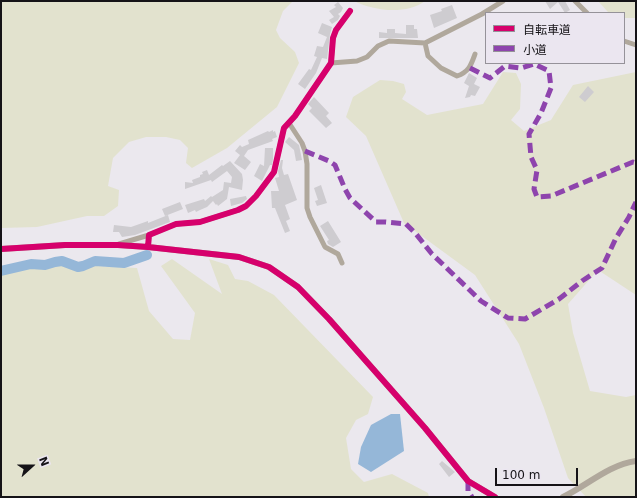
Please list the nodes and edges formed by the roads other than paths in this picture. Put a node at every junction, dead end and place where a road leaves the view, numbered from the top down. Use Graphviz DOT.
graph roads {
  1 [pos="503,1"];
  2 [pos="576,1"];
  3 [pos="350,11"];
  4 [pos="485,12"];
  5 [pos="485,12"];
  6 [pos="586,12"];
  7 [pos="625,41"];
  8 [pos="425,43"];
  9 [pos="636,45"];
  10 [pos="476,54"];
  11 [pos="331,63"];
  12 [pos="289,123"];
  13 [pos="149,235"];
  14 [pos="118,245"];
  15 [pos="148,247"];
  16 [pos="1,249"];
  17 [pos="342,263"];
  18 [pos="636,461"];
  19 [pos="495,497"];
  20 [pos="563,497"];
  1 -- 4 [label="street"];
  2 -- 6 [label="street"];
  3 -- 11 [label="street"];
  5 -- 8 [label="street"];
  7 -- 9 [label="street"];
  8 -- 10 [label="street"];
  8 -- 11 [label="street"];
  11 -- 12 [label="street"];
  12 -- 13 [label="street"];
  12 -- 17 [label="street"];
  13 -- 14 [label="street"];
  13 -- 15 [label="street"];
  14 -- 15 [label="street"];
  14 -- 16 [label="street"];
  15 -- 19 [label="street"];
  18 -- 20 [label="street"];
}
